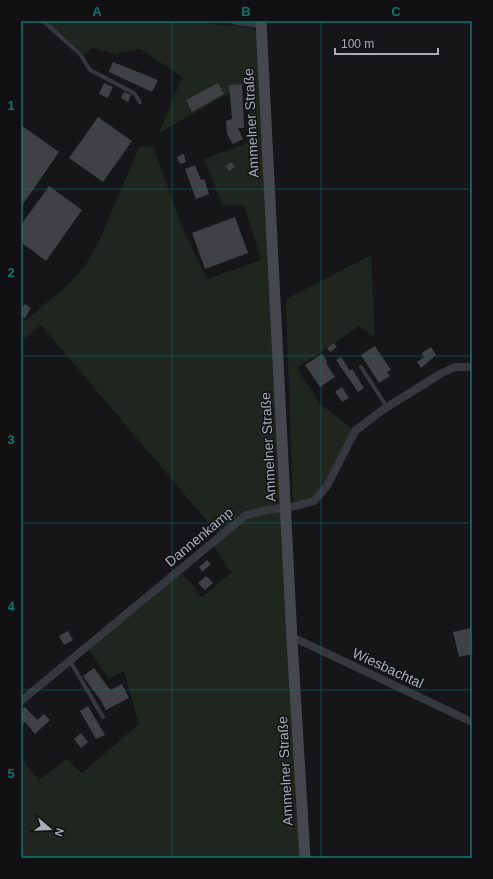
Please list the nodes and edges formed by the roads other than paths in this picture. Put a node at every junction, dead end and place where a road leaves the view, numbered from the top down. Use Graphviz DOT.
graph roads {
  1 [pos="43,21"];
  2 [pos="235,21"];
  3 [pos="261,26"];
  4 [pos="140,102"];
  5 [pos="361,367"];
  6 [pos="472,367"];
  7 [pos="387,407"];
  8 [pos="286,507"];
  9 [pos="292,640"];
  10 [pos="70,661"];
  11 [pos="21,701"];
  12 [pos="103,716"];
  13 [pos="472,722"];
  14 [pos="305,858"];
  1 -- 4 [label="lane"];
  2 -- 3 [label="street"];
  3 -- 8 [label="street, Ammelner Straße"];
  5 -- 7 [label="lane"];
  6 -- 7 [label="street, Dannenkamp"];
  7 -- 8 [label="street, Dannenkamp"];
  8 -- 9 [label="street, Ammelner Straße"];
  8 -- 10 [label="street, Dannenkamp"];
  9 -- 13 [label="street, Wiesbachtal"];
  9 -- 14 [label="street, Ammelner Straße"];
  10 -- 11 [label="street, Dannenkamp"];
  10 -- 12 [label="lane"];
}
